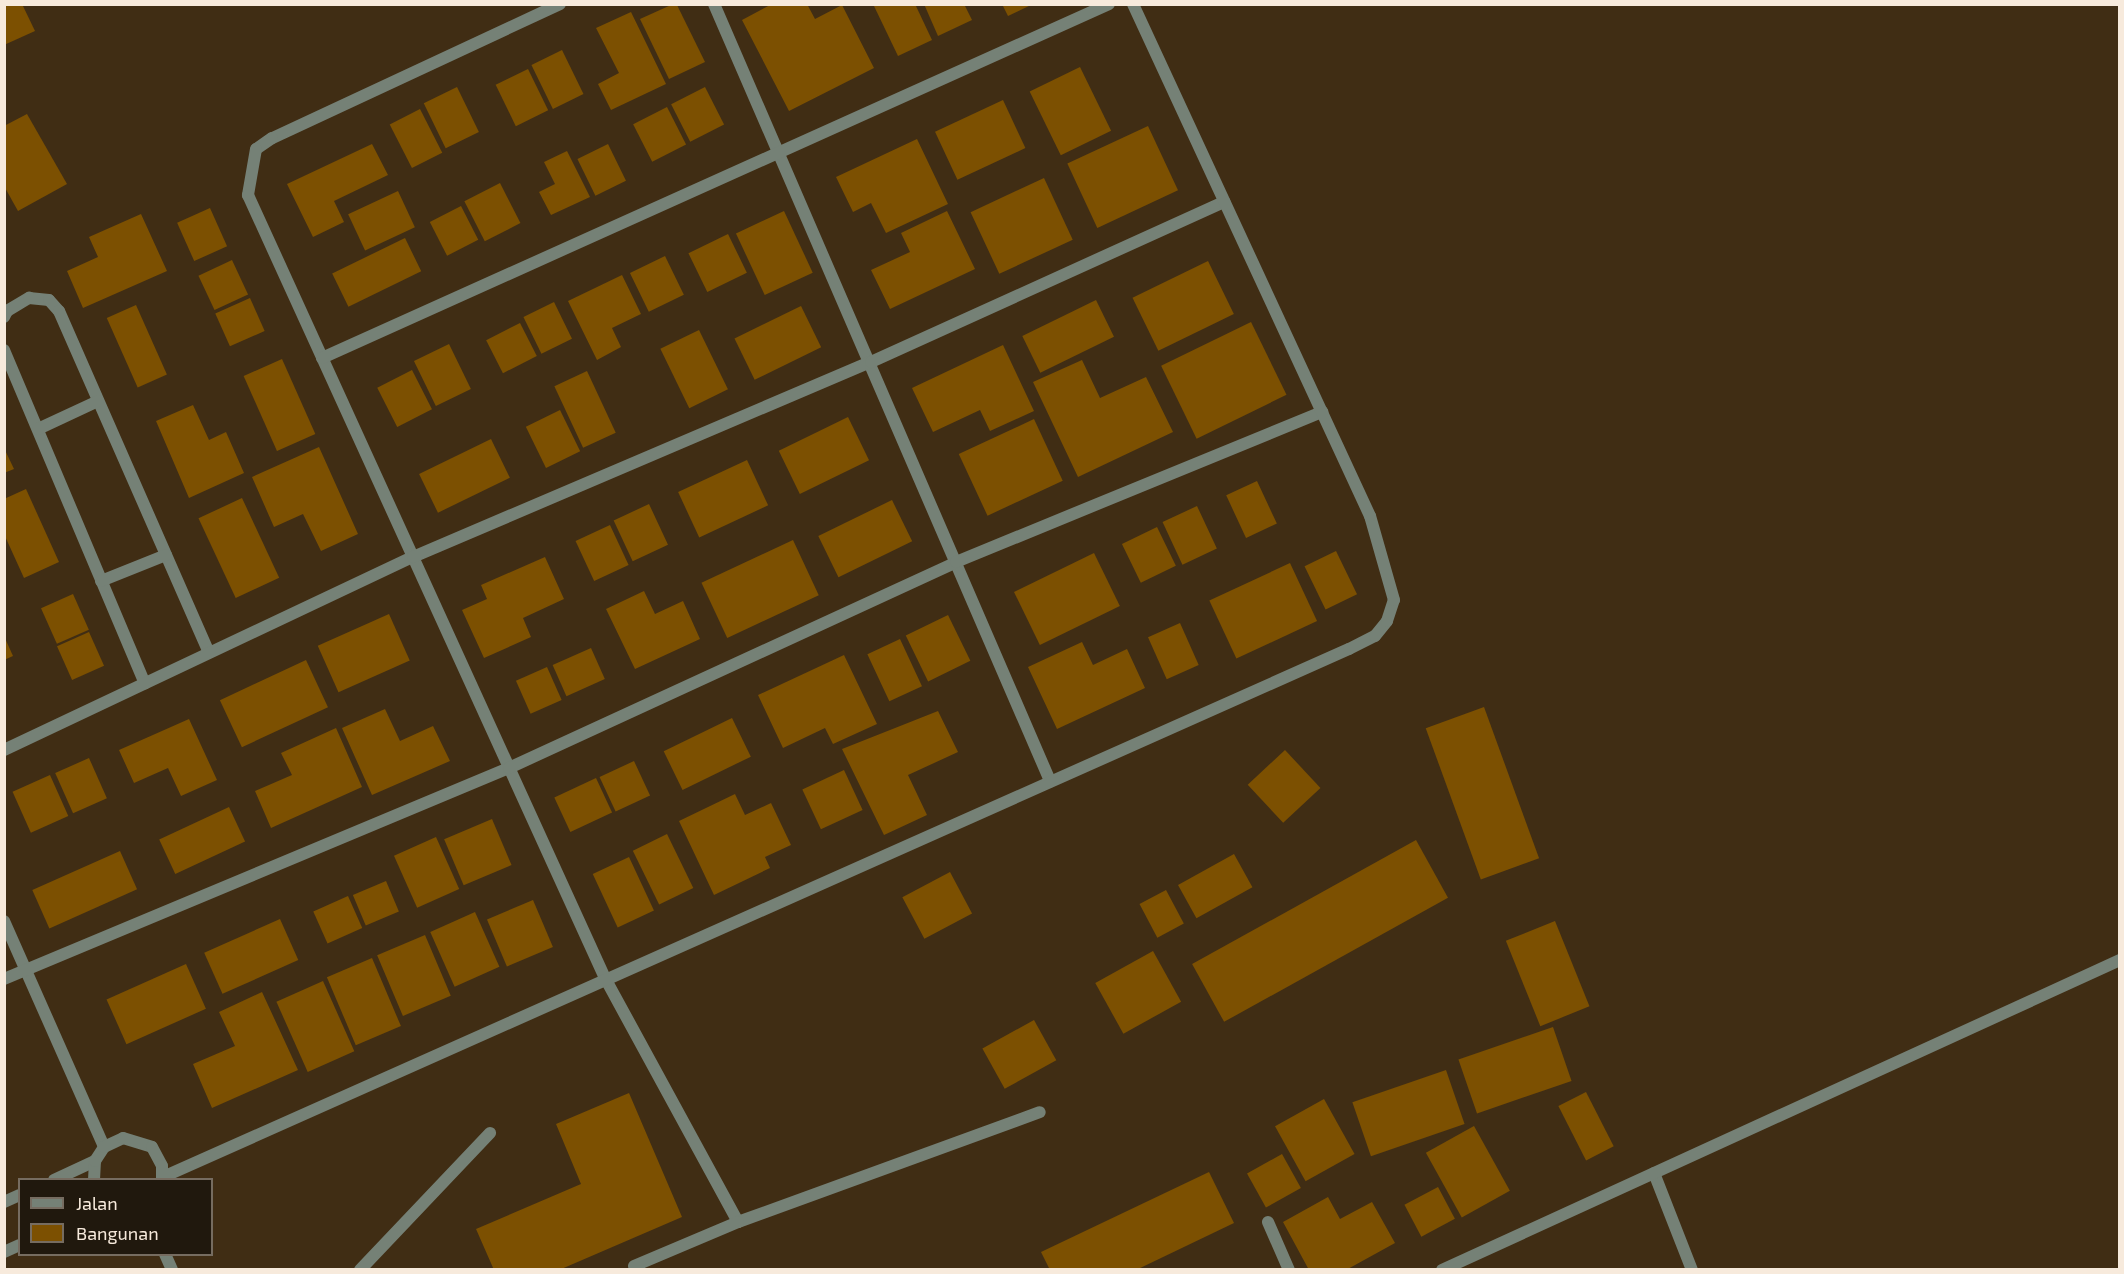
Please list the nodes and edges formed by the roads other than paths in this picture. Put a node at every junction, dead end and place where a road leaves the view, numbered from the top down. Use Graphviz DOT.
graph roads {
  1 [pos="560,4"];
  2 [pos="714,4"];
  3 [pos="1109,4"];
  4 [pos="1133,4"];
  5 [pos="780,153"];
  6 [pos="1224,202"];
  7 [pos="4,317"];
  8 [pos="4,350"];
  9 [pos="322,358"];
  10 [pos="871,362"];
  11 [pos="98,401"];
  12 [pos="1322,412"];
  13 [pos="38,429"];
  14 [pos="166,555"];
  15 [pos="413,556"];
  16 [pos="956,562"];
  17 [pos="101,581"];
  18 [pos="209,653"];
  19 [pos="144,683"];
  20 [pos="4,750"];
  21 [pos="509,768"];
  22 [pos="1050,781"];
  23 [pos="4,921"];
  24 [pos="2120,960"];
  25 [pos="26,969"];
  26 [pos="605,978"];
  27 [pos="4,979"];
  28 [pos="1040,1112"];
  29 [pos="490,1133"];
  30 [pos="104,1147"];
  31 [pos="95,1161"];
  32 [pos="1654,1173"];
  33 [pos="56,1178"];
  34 [pos="94,1178"];
  35 [pos="162,1178"];
  36 [pos="18,1196"];
  37 [pos="4,1202"];
  38 [pos="738,1222"];
  39 [pos="1268,1222"];
  40 [pos="18,1246"];
  41 [pos="4,1252"];
  42 [pos="634,1266"];
  43 [pos="360,1269"];
  44 [pos="1289,1269"];
  45 [pos="1442,1269"];
  46 [pos="1692,1269"];
  1 -- 9 [label="street"];
  2 -- 5 [label="street"];
  3 -- 5 [label="street"];
  4 -- 6 [label="street"];
  5 -- 9 [label="street"];
  5 -- 10 [label="street"];
  6 -- 10 [label="street"];
  6 -- 12 [label="street"];
  7 -- 11 [label="street"];
  8 -- 13 [label="street"];
  9 -- 15 [label="street"];
  10 -- 15 [label="street"];
  10 -- 16 [label="street"];
  11 -- 13 [label="street"];
  11 -- 14 [label="street"];
  12 -- 16 [label="street"];
  12 -- 22 [label="street"];
  13 -- 17 [label="street"];
  14 -- 17 [label="street"];
  14 -- 18 [label="street"];
  15 -- 18 [label="street"];
  15 -- 21 [label="street"];
  16 -- 21 [label="street"];
  16 -- 22 [label="street"];
  17 -- 19 [label="street"];
  18 -- 19 [label="street"];
  19 -- 20 [label="street"];
  21 -- 25 [label="street"];
  21 -- 26 [label="street"];
  22 -- 26 [label="street"];
  23 -- 25 [label="street"];
  24 -- 32 [label="street"];
  25 -- 27 [label="street"];
  25 -- 30 [label="street"];
  26 -- 35 [label="street"];
  26 -- 38 [label="street"];
  28 -- 38 [label="street"];
  29 -- 43 [label="street"];
  30 -- 31 [label="street"];
  30 -- 35 [label="street"];
  31 -- 33 [label="street"];
  31 -- 34 [label="street"];
  32 -- 45 [label="street"];
  32 -- 46 [label="street"];
  36 -- 37 [label="street"];
  38 -- 42 [label="street"];
  39 -- 44 [label="street"];
  40 -- 41 [label="street"];
}
